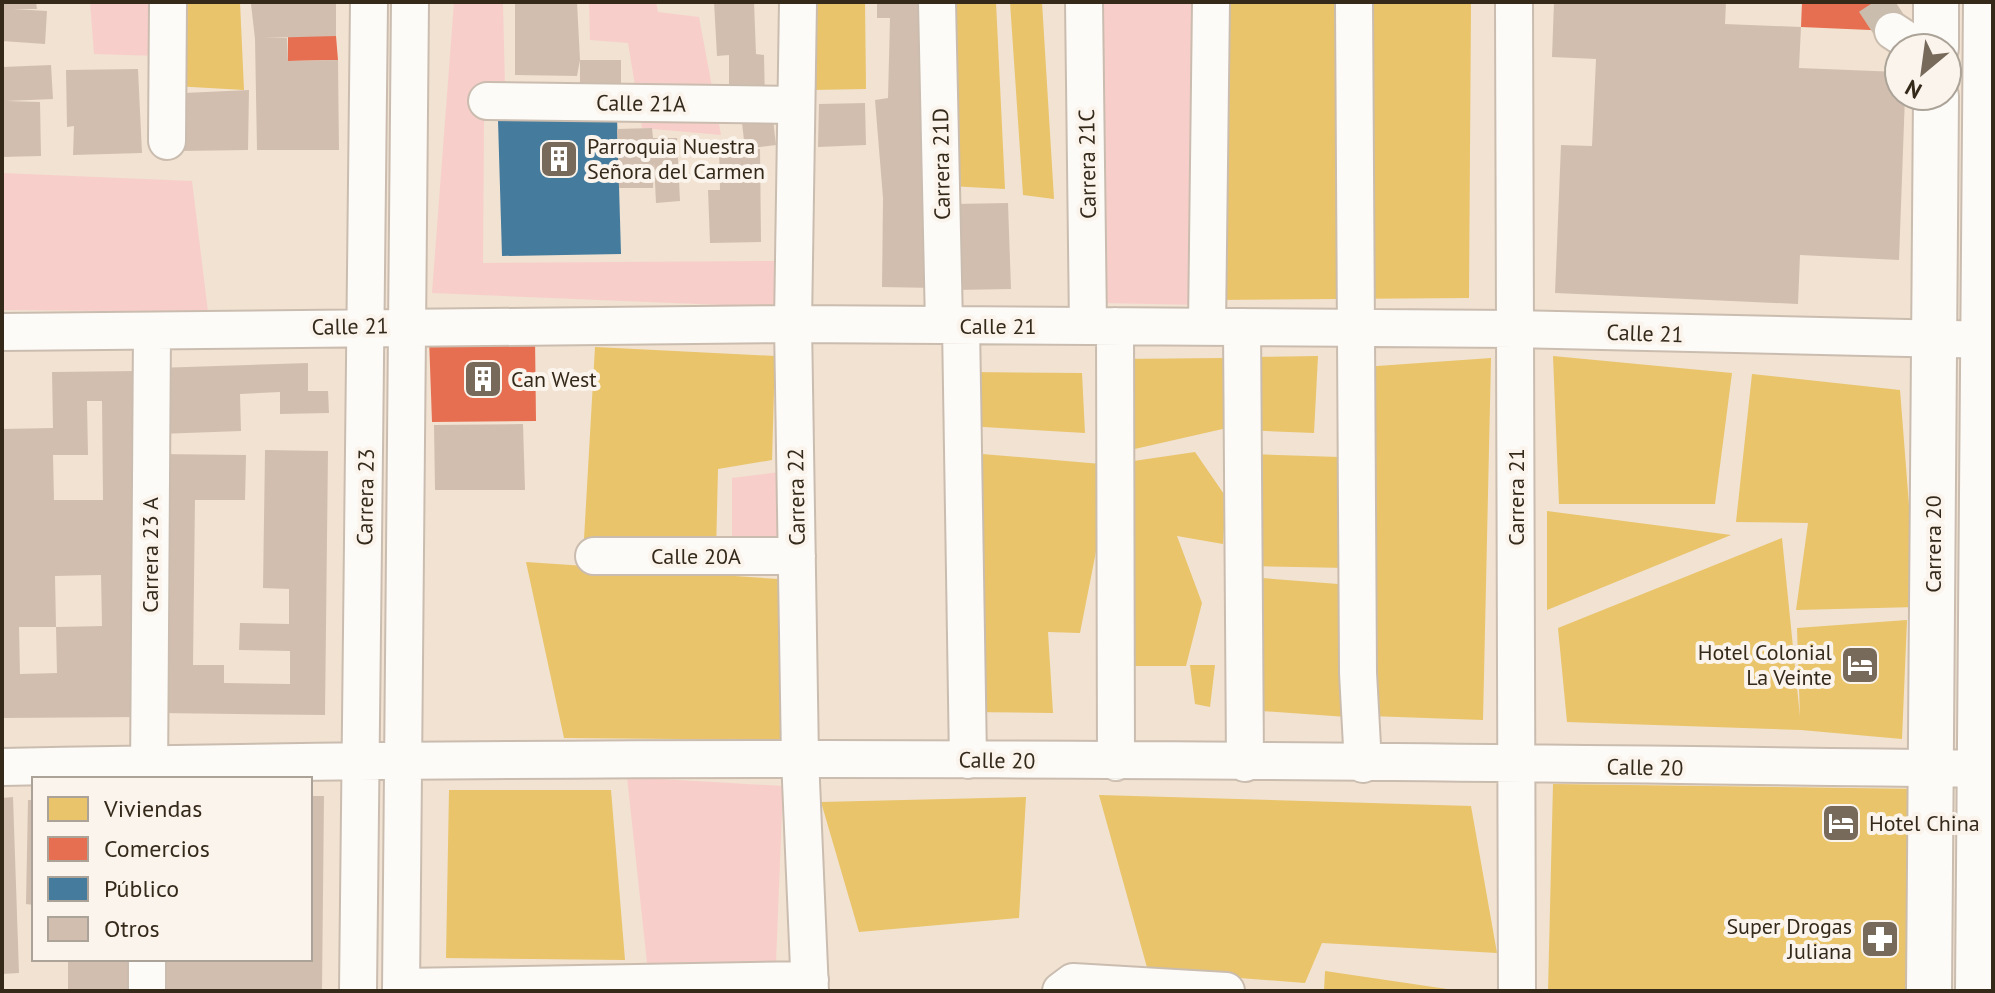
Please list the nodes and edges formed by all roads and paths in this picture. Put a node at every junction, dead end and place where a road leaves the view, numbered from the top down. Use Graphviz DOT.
graph roads {
  1 [pos="168,2"];
  2 [pos="369,2"];
  3 [pos="410,2"];
  4 [pos="798,2"];
  5 [pos="937,2"];
  6 [pos="1084,2"];
  7 [pos="1211,2"];
  8 [pos="1354,2"];
  9 [pos="1514,2"];
  10 [pos="1936,2"];
  11 [pos="1986,2"];
  12 [pos="1936,32"];
  13 [pos="487,101"];
  14 [pos="795,105"];
  15 [pos="1936,112"];
  16 [pos="167,141"];
  17 [pos="793,324"];
  18 [pos="366,325"];
  19 [pos="953,325"];
  20 [pos="406,326"];
  21 [pos="1102,326"];
  22 [pos="1207,327"];
  23 [pos="1242,327"];
  24 [pos="1356,328"];
  25 [pos="1515,329"];
  26 [pos="152,331"];
  27 [pos="2,332"];
  28 [pos="1988,339"];
  29 [pos="1934,341"];
  30 [pos="594,556"];
  31 [pos="797,556"];
  32 [pos="800,758"];
  33 [pos="402,759"];
  34 [pos="363,760"];
  35 [pos="968,760"];
  36 [pos="1116,762"];
  37 [pos="1245,763"];
  38 [pos="1363,764"];
  39 [pos="1517,765"];
  40 [pos="2,767"];
  41 [pos="1987,769"];
  42 [pos="1931,770"];
  43 [pos="149,772"];
  44 [pos="147,961"];
  45 [pos="810,986"];
  46 [pos="401,989"];
  47 [pos="147,991"];
  48 [pos="358,991"];
  49 [pos="1061,991"];
  50 [pos="1226,991"];
  51 [pos="1517,991"];
  52 [pos="1929,991"];
  53 [pos="1978,991"];
  1 -- 16 [label="street"];
  2 -- 18 [label="street, Carrera 23"];
  3 -- 20 [label="street, Carrera 23"];
  4 -- 14 [label="street, Carrera 22"];
  5 -- 19 [label="street, Carrera 21D"];
  6 -- 21 [label="street, Carrera 21C"];
  7 -- 22 [label="street"];
  8 -- 24 [label="street"];
  9 -- 25 [label="street, Carrera 21"];
  10 -- 12 [label="main road"];
  11 -- 28 [label="main road"];
  13 -- 14 [label="street, Calle 21A"];
  14 -- 17 [label="street, Carrera 22"];
  15 -- 29 [label="main road, Carrera 20"];
  17 -- 19 [label="street, Calle 21"];
  17 -- 20 [label="street, Calle 21"];
  17 -- 31 [label="street, Carrera 22"];
  18 -- 20 [label="street, Calle 21"];
  18 -- 26 [label="street, Calle 21"];
  18 -- 34 [label="street, Carrera 23"];
  19 -- 21 [label="street, Calle 21"];
  19 -- 35 [label="street, Carrera 21D"];
  20 -- 33 [label="street, Carrera 23"];
  21 -- 22 [label="street, Calle 21"];
  21 -- 36 [label="street, Carrera 21C"];
  22 -- 23 [label="street, Calle 21"];
  23 -- 24 [label="street, Calle 21"];
  23 -- 37 [label="street"];
  24 -- 25 [label="street, Calle 21"];
  24 -- 38 [label="street"];
  25 -- 29 [label="street, Calle 21"];
  25 -- 39 [label="street, Carrera 21"];
  26 -- 27 [label="street, Calle 21"];
  26 -- 43 [label="street, Carrera 23 A"];
  28 -- 29 [label="street, Calle 21"];
  28 -- 41 [label="main road"];
  29 -- 42 [label="main road, Carrera 20"];
  30 -- 31 [label="street, Calle 20A"];
  31 -- 32 [label="street, Carrera 22"];
  32 -- 33 [label="street, Calle 20"];
  32 -- 35 [label="street, Calle 20"];
  32 -- 45 [label="street, Carrera 22"];
  33 -- 34 [label="street, Calle 20"];
  33 -- 46 [label="street, Carrera 23"];
  34 -- 43 [label="street, Calle 20"];
  34 -- 48 [label="street, Carrera 23"];
  35 -- 36 [label="street, Calle 20"];
  36 -- 37 [label="street, Calle 20"];
  37 -- 38 [label="street, Calle 20"];
  38 -- 39 [label="street, Calle 20"];
  39 -- 42 [label="street, Calle 20"];
  39 -- 51 [label="street, Carrera 21"];
  40 -- 43 [label="street, Calle 20"];
  41 -- 42 [label="street, Calle 20"];
  41 -- 53 [label="main road"];
  42 -- 52 [label="main road, Carrera 20"];
  44 -- 47 [label="street"];
  45 -- 46 [label="street"];
  49 -- 50 [label="street"];
}
